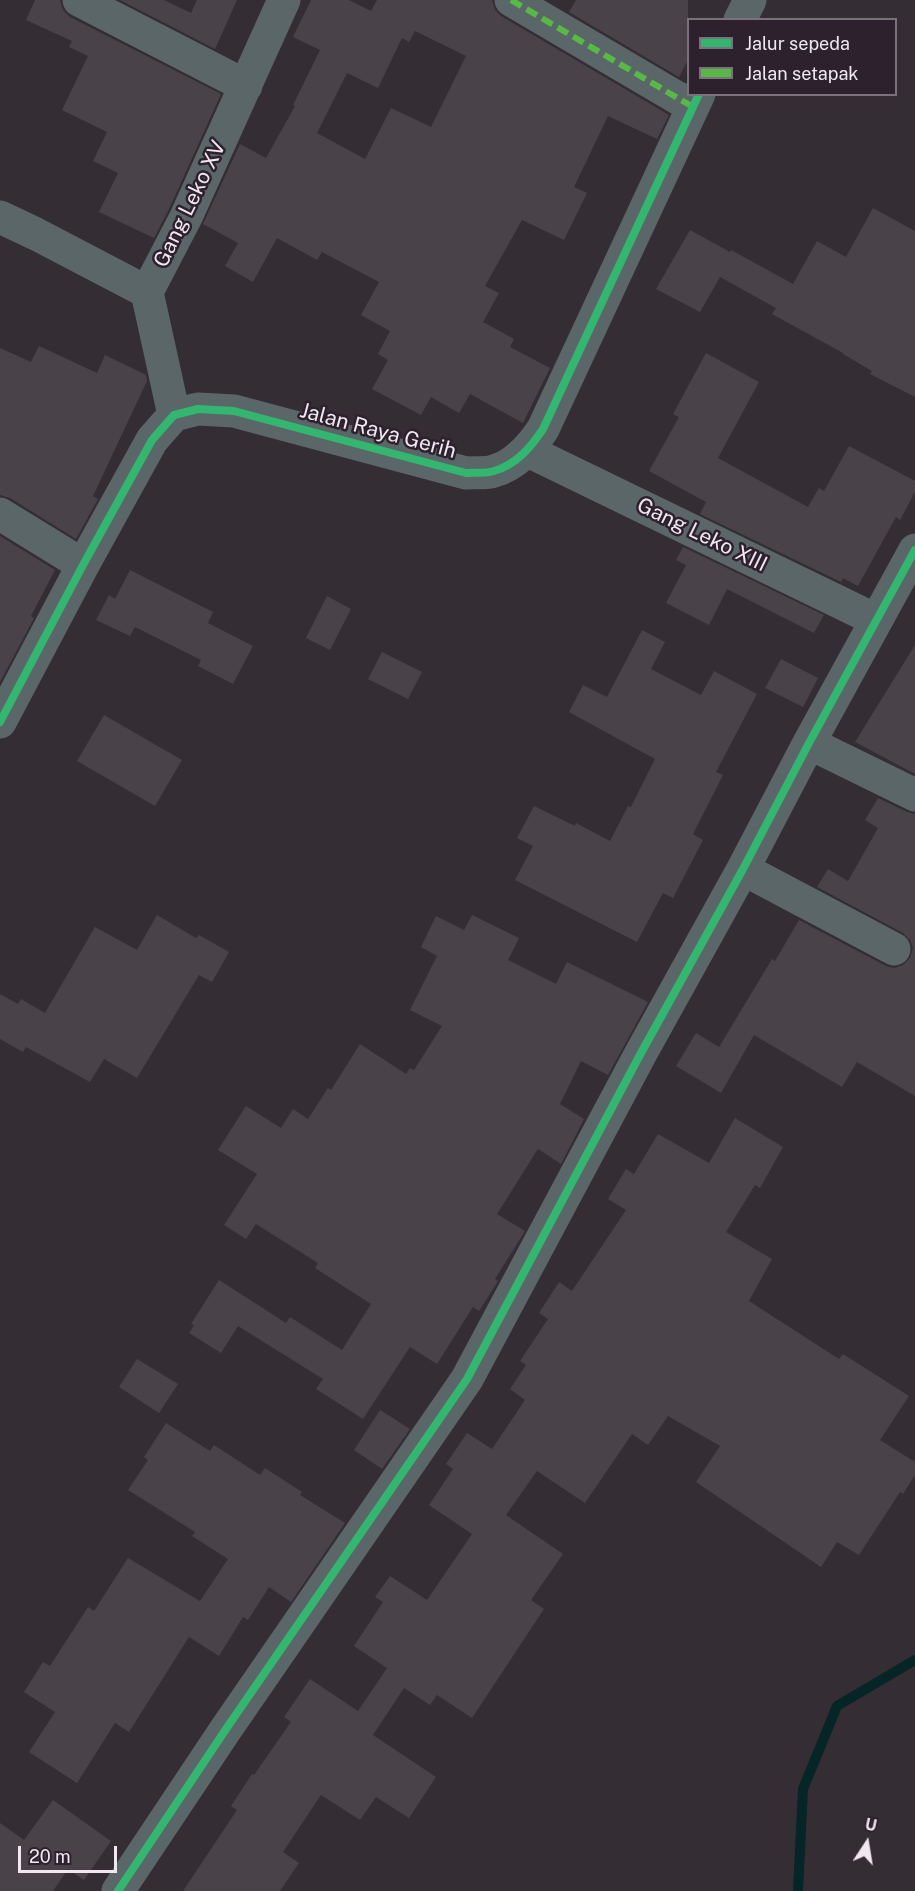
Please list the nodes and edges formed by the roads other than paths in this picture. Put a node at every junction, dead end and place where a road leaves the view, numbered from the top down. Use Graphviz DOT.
graph roads {
  1 [pos="79,0"];
  2 [pos="284,0"];
  3 [pos="511,0"];
  4 [pos="750,0"];
  5 [pos="741,18"];
  6 [pos="246,86"];
  7 [pos="696,101"];
  8 [pos="0,217"];
  9 [pos="147,292"];
  10 [pos="174,416"];
  11 [pos="528,451"];
  12 [pos="0,514"];
  13 [pos="915,550"];
  14 [pos="83,565"];
  15 [pos="876,620"];
  16 [pos="0,722"];
  17 [pos="809,743"];
  18 [pos="915,795"];
  19 [pos="743,869"];
  20 [pos="894,949"];
  21 [pos="118,1891"];
  1 -- 6 [label="street"];
  2 -- 6 [label="street, Gang Leko XV"];
  3 -- 7 [label="street"];
  4 -- 5 [label="street"];
  6 -- 9 [label="street, Gang Leko XV"];
  7 -- 11 [label="street, Jalan Raya Gerih"];
  8 -- 9 [label="street"];
  9 -- 10 [label="street, Gang Leko XV"];
  10 -- 11 [label="street, Jalan Raya Gerih"];
  10 -- 14 [label="street"];
  11 -- 15 [label="street, Gang Leko XIII"];
  12 -- 14 [label="street"];
  13 -- 15 [label="street"];
  14 -- 16 [label="street"];
  15 -- 17 [label="street"];
  17 -- 18 [label="street"];
  17 -- 19 [label="street"];
  19 -- 20 [label="street"];
  19 -- 21 [label="street"];
}
